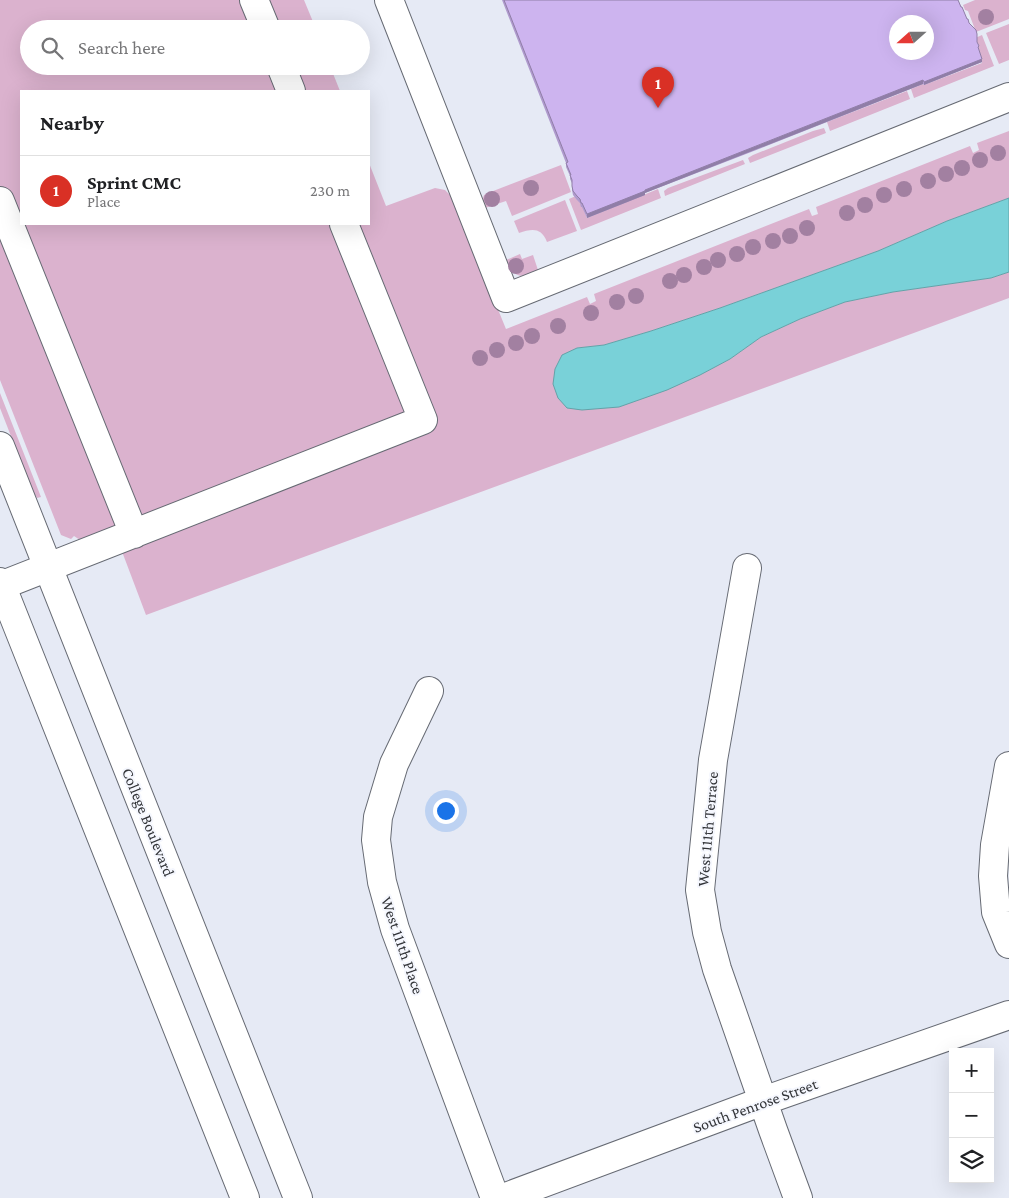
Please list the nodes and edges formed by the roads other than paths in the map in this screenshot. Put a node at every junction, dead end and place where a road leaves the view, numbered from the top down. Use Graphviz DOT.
graph roads {
  1 [pos="254,0"];
  2 [pos="389,0"];
  3 [pos="262,20"];
  4 [pos="285,75"];
  5 [pos="291,90"];
  6 [pos="1009,97"];
  7 [pos="0,200"];
  8 [pos="344,225"];
  9 [pos="0,446"];
  10 [pos="134,534"];
  11 [pos="49,568"];
  12 [pos="747,568"];
  13 [pos="0,585"];
  14 [pos="429,690"];
  15 [pos="1009,766"];
  16 [pos="1009,944"];
  17 [pos="1009,1015"];
  18 [pos="763,1101"];
  19 [pos="245,1198"];
  20 [pos="298,1198"];
  21 [pos="495,1198"];
  22 [pos="503,1198"];
  23 [pos="798,1198"];
  1 -- 3 [label="street"];
  2 -- 6 [label="street"];
  4 -- 5 [label="street"];
  7 -- 10 [label="street"];
  8 -- 10 [label="street"];
  9 -- 11 [label="street, College Boulevard"];
  10 -- 11 [label="street"];
  11 -- 13 [label="street"];
  11 -- 20 [label="street, College Boulevard"];
  12 -- 18 [label="street, West 111th Terrace"];
  13 -- 19 [label="street"];
  14 -- 21 [label="street, West 111th Place"];
  15 -- 16 [label="street"];
  17 -- 18 [label="street, South Penrose Street"];
  18 -- 22 [label="street, South Penrose Street"];
  18 -- 23 [label="street, West 111th Terrace"];
}
